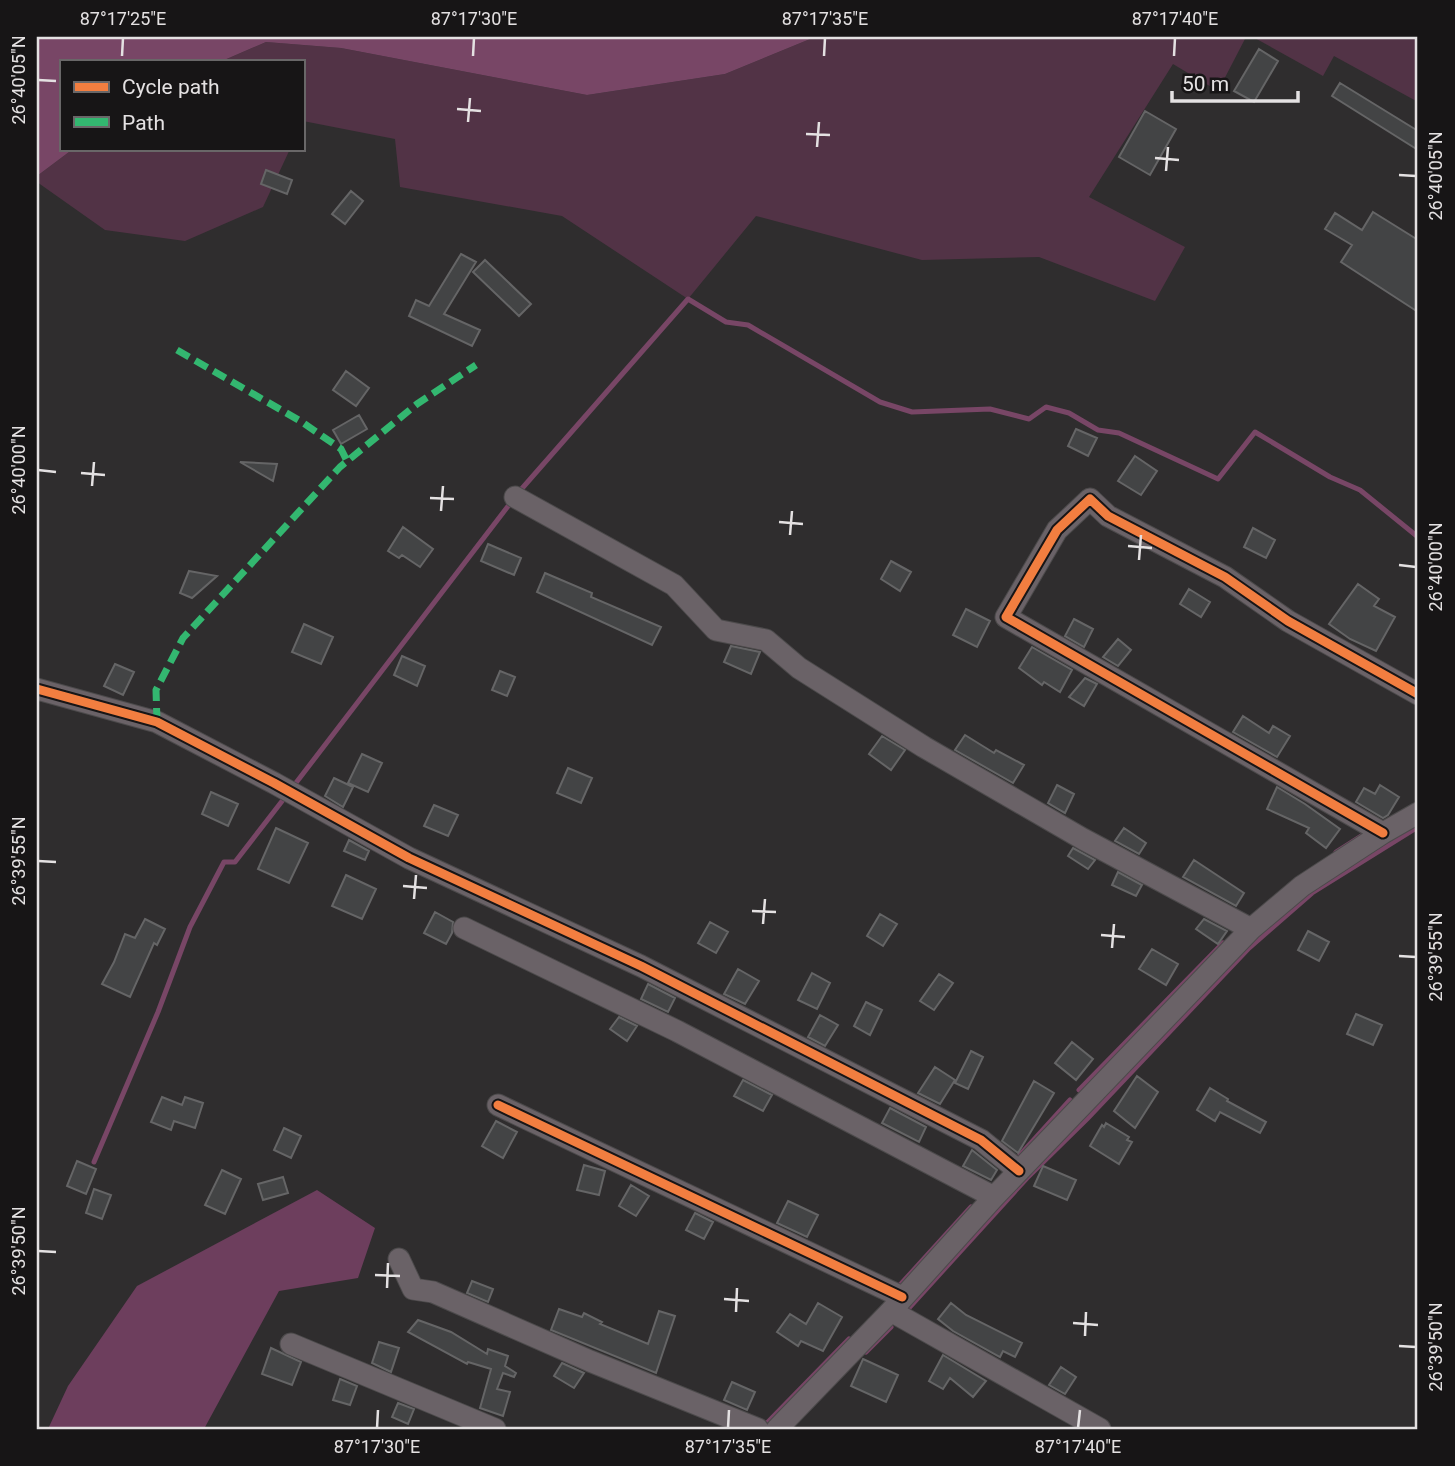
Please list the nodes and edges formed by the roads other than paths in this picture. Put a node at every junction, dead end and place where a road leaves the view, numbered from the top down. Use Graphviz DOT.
graph roads {
  1 [pos="515,497"];
  2 [pos="37,689"];
  3 [pos="1418,694"];
  4 [pos="1418,813"];
  5 [pos="1383,833"];
  6 [pos="464,928"];
  7 [pos="1251,929"];
  8 [pos="498,1105"];
  9 [pos="1019,1171"];
  10 [pos="994,1197"];
  11 [pos="400,1259"];
  12 [pos="896,1304"];
  13 [pos="291,1344"];
  14 [pos="495,1429"];
  15 [pos="758,1429"];
  16 [pos="777,1429"];
  17 [pos="1100,1429"];
  1 -- 7 [label="street"];
  2 -- 9 [label="street"];
  3 -- 5 [label="street"];
  4 -- 5 [label="street"];
  5 -- 7 [label="street"];
  6 -- 10 [label="street"];
  7 -- 9 [label="street"];
  8 -- 12 [label="street"];
  9 -- 10 [label="street"];
  10 -- 12 [label="street"];
  11 -- 15 [label="street"];
  12 -- 16 [label="street"];
  12 -- 17 [label="street"];
  13 -- 14 [label="street"];
}
